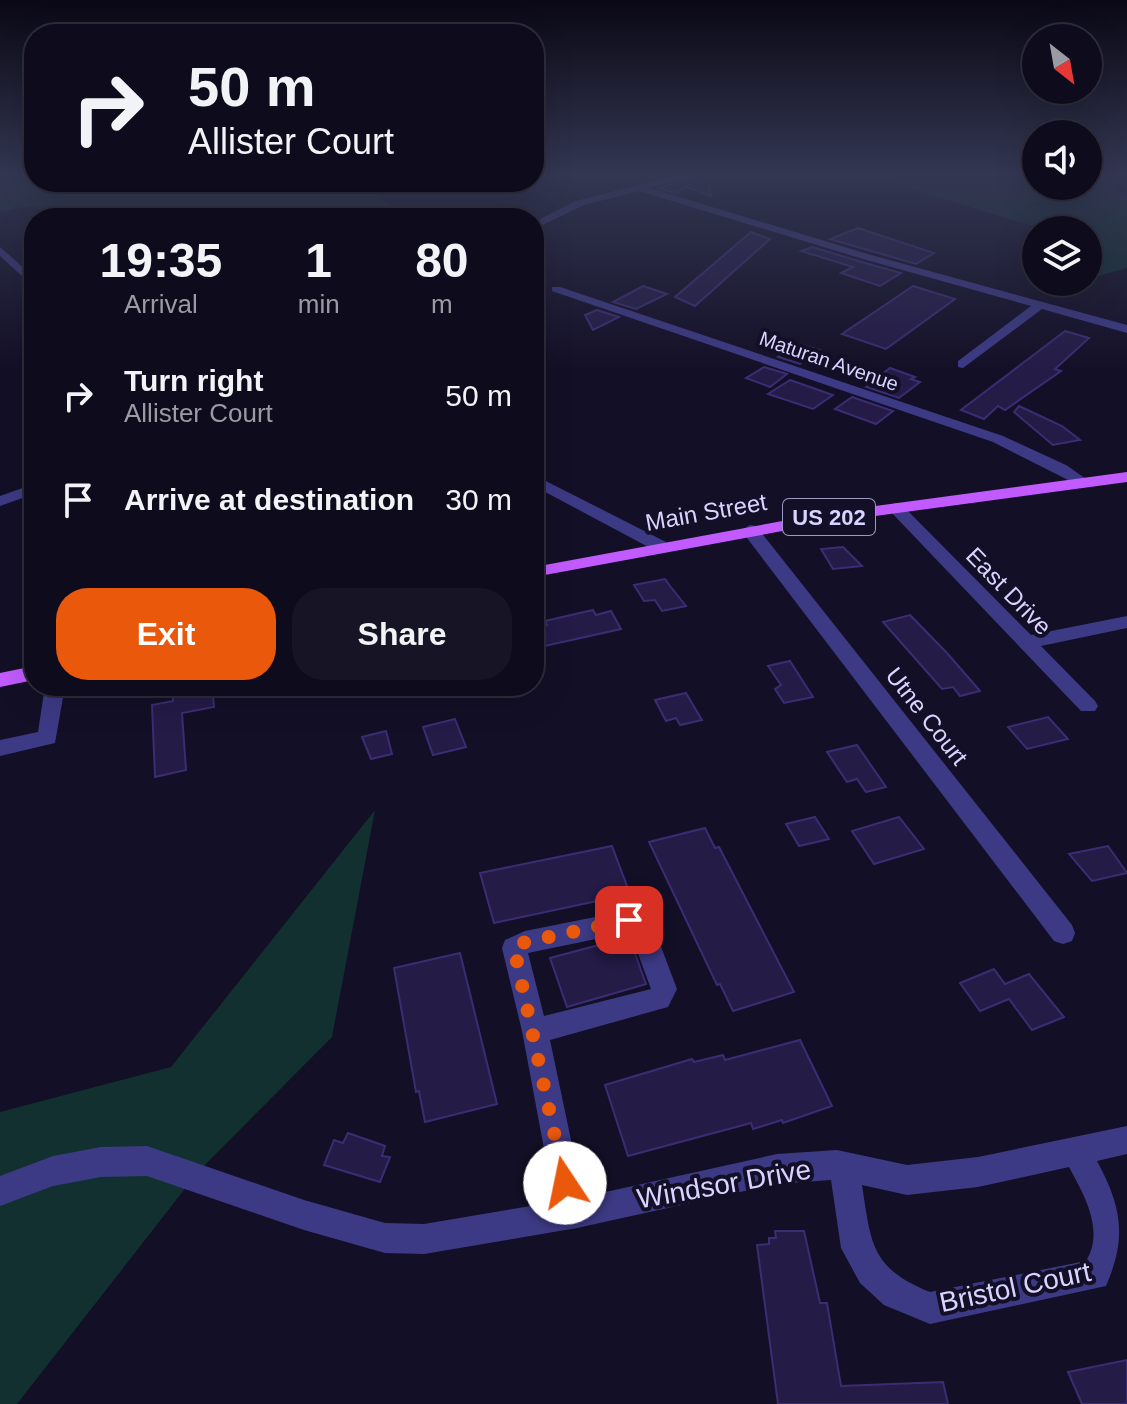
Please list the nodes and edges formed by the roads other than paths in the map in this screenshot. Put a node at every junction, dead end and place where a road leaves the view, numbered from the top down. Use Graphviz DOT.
graph roads {
  1 [pos="816,240"];
  2 [pos="0,250"];
  3 [pos="24,274"];
  4 [pos="556,289"];
  5 [pos="1040,305"];
  6 [pos="1127,329"];
  7 [pos="963,364"];
  8 [pos="1127,477"];
  9 [pos="1084,483"];
  10 [pos="544,485"];
  11 [pos="24,493"];
  12 [pos="0,501"];
  13 [pos="896,508"];
  14 [pos="750,530"];
  15 [pos="660,546"];
  16 [pos="544,570"];
  17 [pos="1127,622"];
  18 [pos="1024,643"];
  19 [pos="24,675"];
  20 [pos="0,680"];
  21 [pos="54,696"];
  22 [pos="1088,706"];
  23 [pos="0,748"];
  24 [pos="1063,933"];
  25 [pos="535,1031"];
  26 [pos="1127,1140"];
  27 [pos="1076,1151"];
  28 [pos="844,1167"];
  29 [pos="0,1191"];
  30 [pos="571,1214"];
  1 -- 5 [label="street"];
  2 -- 3 [label="street"];
  4 -- 9 [label="street, Maturan Avenue"];
  5 -- 6 [label="street"];
  5 -- 7 [label="street"];
  8 -- 9 [label="main road, Main Street / US 202"];
  9 -- 13 [label="main road, Main Street / US 202"];
  10 -- 15 [label="street"];
  11 -- 12 [label="street"];
  13 -- 14 [label="main road, Main Street / US 202"];
  13 -- 18 [label="street, East Drive"];
  14 -- 15 [label="main road, Main Street / US 202"];
  14 -- 24 [label="street, Utne Court"];
  15 -- 16 [label="main road, Main Street / US 202"];
  17 -- 18 [label="street"];
  18 -- 22 [label="street, East Drive"];
  19 -- 20 [label="main road"];
  21 -- 23 [label="street"];
  25 -- 25 [label="street"];
  25 -- 30 [label="street"];
  26 -- 27 [label="street, Windsor Drive"];
  27 -- 28 [label="street, Windsor Drive"];
  27 -- 28 [label="street, Bristol Court"];
  28 -- 30 [label="street, Windsor Drive"];
  29 -- 30 [label="street, Windsor Drive"];
}
